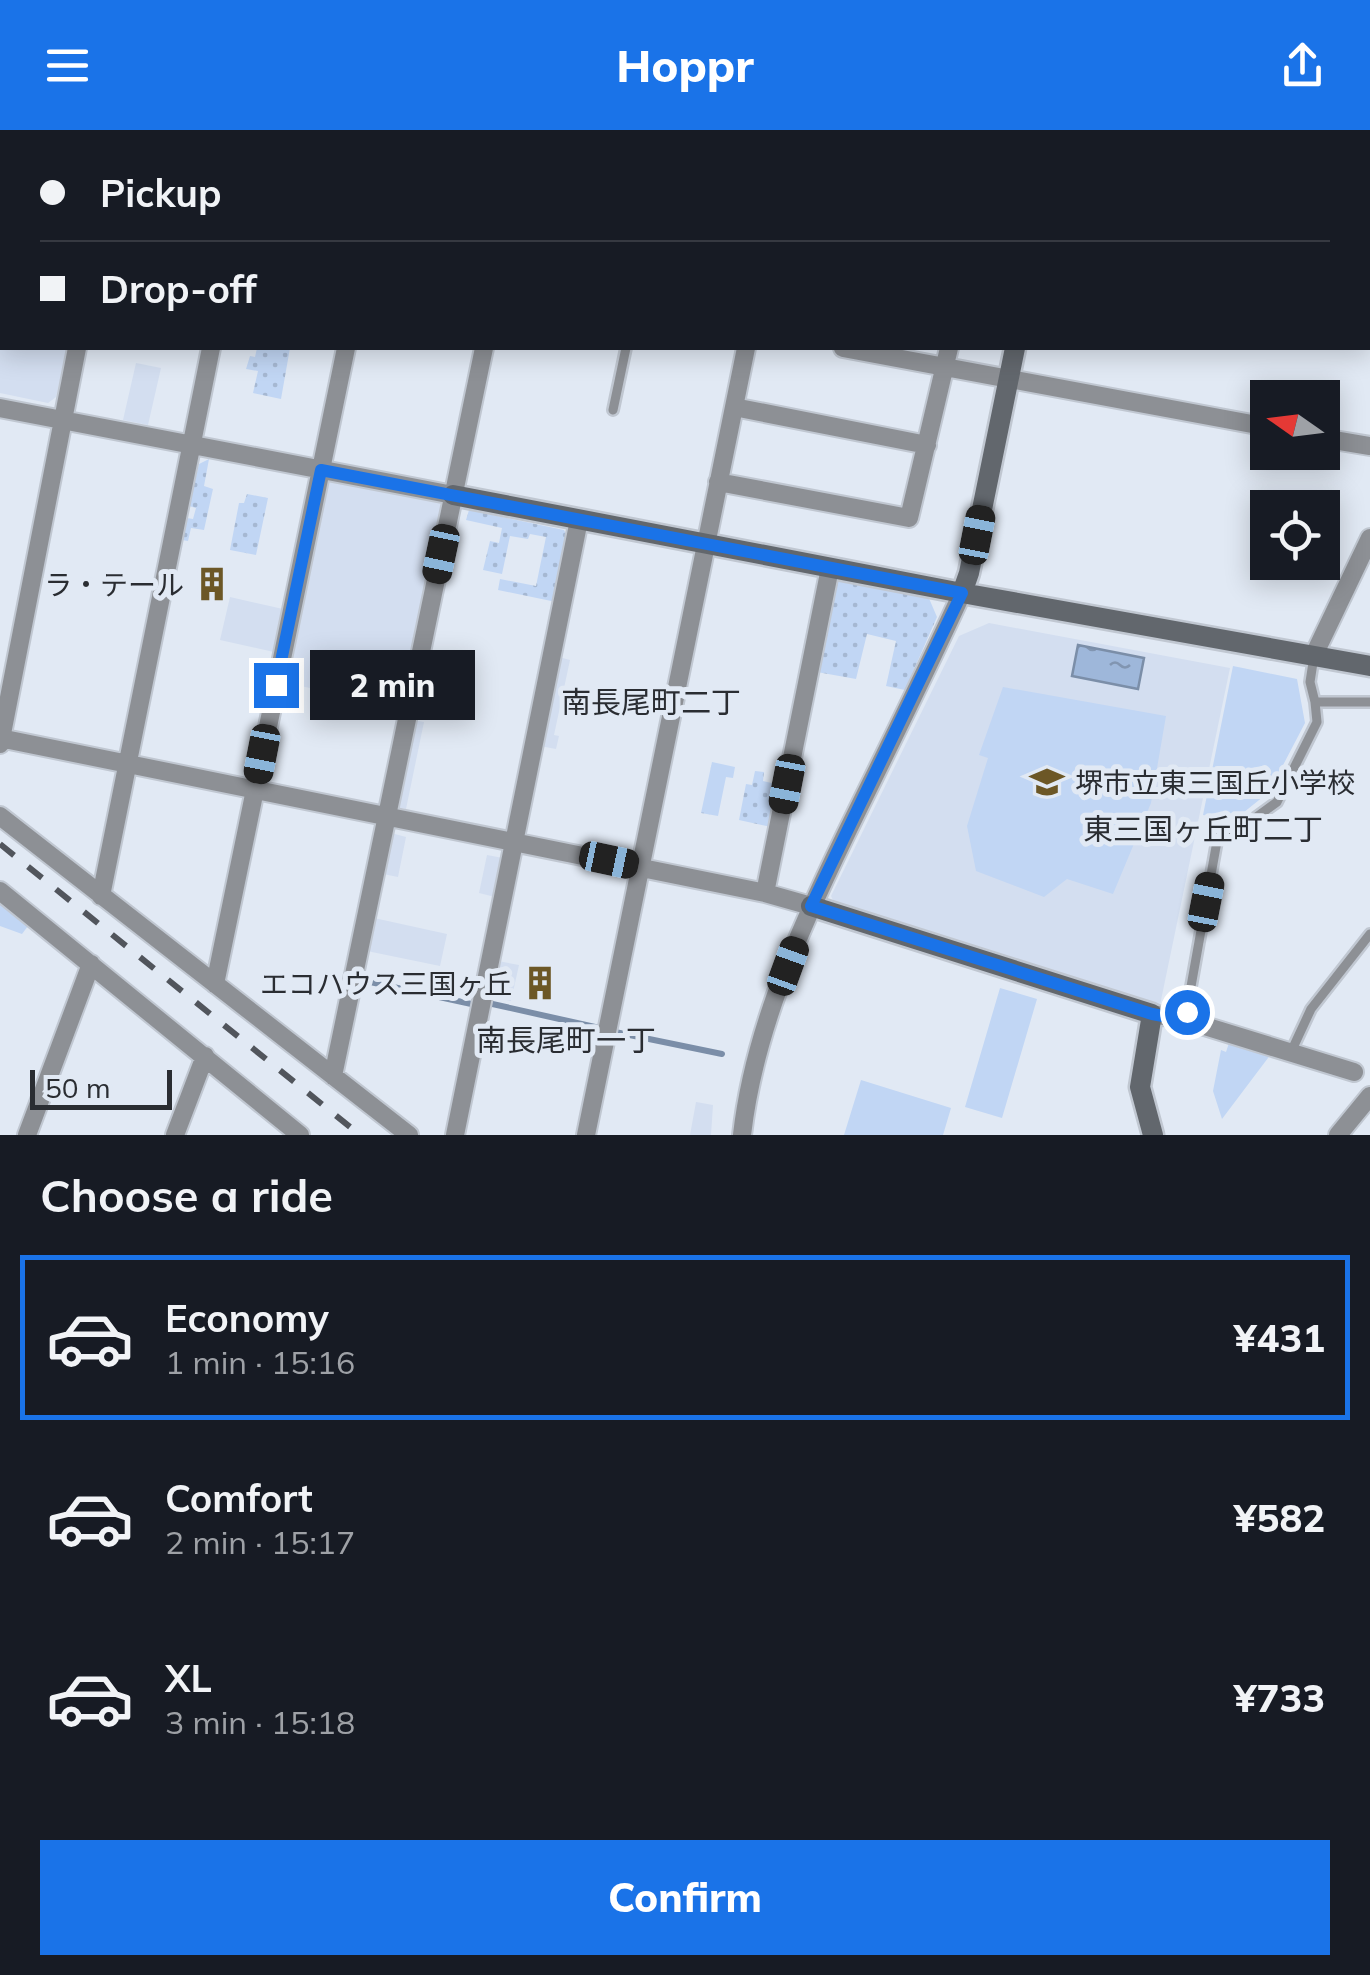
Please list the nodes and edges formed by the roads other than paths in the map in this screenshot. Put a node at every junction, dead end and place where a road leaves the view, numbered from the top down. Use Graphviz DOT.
graph roads {
  1 [pos="78,350"];
  2 [pos="211,350"];
  3 [pos="346,350"];
  4 [pos="484,350"];
  5 [pos="626,350"];
  6 [pos="746,350"];
  7 [pos="864,350"];
  8 [pos="949,350"];
  9 [pos="1015,350"];
  10 [pos="945,368"];
  11 [pos="1008,381"];
  12 [pos="734,407"];
  13 [pos="0,408"];
  14 [pos="612,410"];
  15 [pos="62,420"];
  16 [pos="1250,424"];
  17 [pos="1340,441"];
  18 [pos="927,444"];
  19 [pos="191,446"];
  20 [pos="1370,446"];
  21 [pos="321,470"];
  22 [pos="718,482"];
  23 [pos="453,495"];
  24 [pos="579,520"];
  25 [pos="1370,538"];
  26 [pos="706,544"];
  27 [pos="830,568"];
  28 [pos="962,593"];
  29 [pos="1314,655"];
  30 [pos="1370,666"];
  31 [pos="1315,702"];
  32 [pos="1370,702"];
  33 [pos="0,740"];
  34 [pos="128,763"];
  35 [pos="255,788"];
  36 [pos="387,815"];
  37 [pos="0,816"];
  38 [pos="514,841"];
  39 [pos="640,867"];
  40 [pos="0,891"];
  41 [pos="766,892"];
  42 [pos="101,896"];
  43 [pos="811,906"];
  44 [pos="1370,934"];
  45 [pos="91,964"];
  46 [pos="215,984"];
  47 [pos="1152,1014"];
  48 [pos="1185,1020"];
  49 [pos="1291,1053"];
  50 [pos="205,1056"];
  51 [pos="1354,1072"];
  52 [pos="333,1076"];
  53 [pos="1370,1096"];
  54 [pos="27,1135"];
  55 [pos="175,1135"];
  56 [pos="300,1135"];
  57 [pos="408,1135"];
  58 [pos="455,1135"];
  59 [pos="586,1135"];
  60 [pos="742,1135"];
  61 [pos="1153,1135"];
  62 [pos="1338,1135"];
  1 -- 15 [label="street"];
  2 -- 19 [label="street"];
  3 -- 21 [label="street"];
  4 -- 23 [label="street"];
  5 -- 14 [label="lane"];
  6 -- 12 [label="street"];
  7 -- 10 [label="street"];
  8 -- 10 [label="street"];
  9 -- 11 [label="street"];
  10 -- 11 [label="street"];
  10 -- 18 [label="street"];
  11 -- 16 [label="street"];
  11 -- 28 [label="street"];
  12 -- 18 [label="street"];
  12 -- 22 [label="street"];
  13 -- 15 [label="street"];
  15 -- 19 [label="street"];
  15 -- 33 [label="street"];
  17 -- 20 [label="street"];
  18 -- 22 [label="street"];
  19 -- 21 [label="street"];
  19 -- 34 [label="street"];
  21 -- 23 [label="street"];
  21 -- 35 [label="street"];
  22 -- 26 [label="street"];
  23 -- 24 [label="street"];
  23 -- 36 [label="street"];
  24 -- 26 [label="street"];
  24 -- 38 [label="street"];
  25 -- 29 [label="street"];
  26 -- 27 [label="street"];
  26 -- 39 [label="street"];
  27 -- 28 [label="street"];
  27 -- 41 [label="street"];
  28 -- 29 [label="street"];
  28 -- 43 [label="street"];
  29 -- 30 [label="street"];
  29 -- 31 [label="lane"];
  31 -- 32 [label="lane"];
  31 -- 48 [label="lane"];
  33 -- 34 [label="street"];
  34 -- 35 [label="street"];
  34 -- 42 [label="street"];
  35 -- 36 [label="street"];
  35 -- 46 [label="street"];
  36 -- 38 [label="street"];
  36 -- 52 [label="street"];
  37 -- 42 [label="street"];
  38 -- 39 [label="street"];
  38 -- 58 [label="street"];
  39 -- 41 [label="street"];
  39 -- 59 [label="street"];
  40 -- 45 [label="street"];
  41 -- 43 [label="street"];
  42 -- 46 [label="street"];
  43 -- 47 [label="street"];
  43 -- 60 [label="street"];
  44 -- 49 [label="lane"];
  45 -- 50 [label="street"];
  45 -- 54 [label="street"];
  46 -- 52 [label="street"];
  47 -- 48 [label="street"];
  47 -- 61 [label="street"];
  48 -- 49 [label="street"];
  49 -- 51 [label="street"];
  50 -- 55 [label="street"];
  50 -- 56 [label="street"];
  52 -- 57 [label="street"];
  53 -- 62 [label="street"];
}
